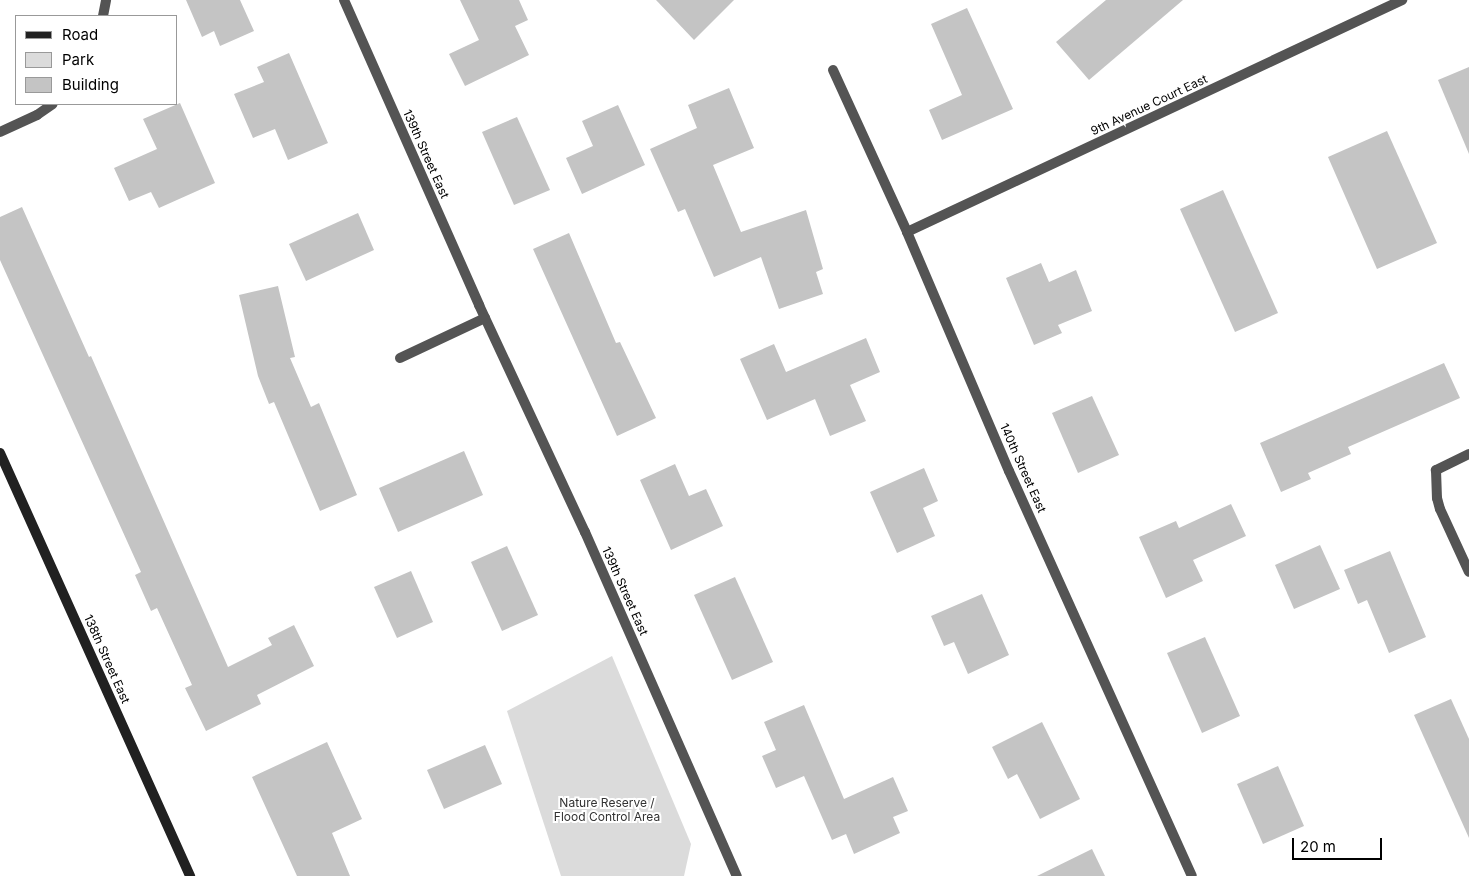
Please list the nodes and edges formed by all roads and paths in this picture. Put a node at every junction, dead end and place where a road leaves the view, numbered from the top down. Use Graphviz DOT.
graph roads {
  1 [pos="106,0"];
  2 [pos="344,0"];
  3 [pos="1402,0"];
  4 [pos="103,15"];
  5 [pos="833,70"];
  6 [pos="52,105"];
  7 [pos="0,132"];
  8 [pos="907,232"];
  9 [pos="486,318"];
  10 [pos="400,358"];
  11 [pos="0,452"];
  12 [pos="1469,454"];
  13 [pos="4,472"];
  14 [pos="1469,572"];
  15 [pos="190,876"];
  16 [pos="737,876"];
  17 [pos="1192,876"];
  1 -- 4 [label="street"];
  2 -- 9 [label="street, 139th Street East"];
  3 -- 8 [label="street, 9th Avenue Court East"];
  5 -- 8 [label="street, 140th Street East"];
  6 -- 7 [label="street"];
  8 -- 17 [label="street, 140th Street East"];
  9 -- 10 [label="street"];
  9 -- 16 [label="street, 139th Street East"];
  11 -- 13 [label="street, 138th Street East"];
  12 -- 14 [label="street"];
  13 -- 15 [label="street, 138th Street East"];
}
